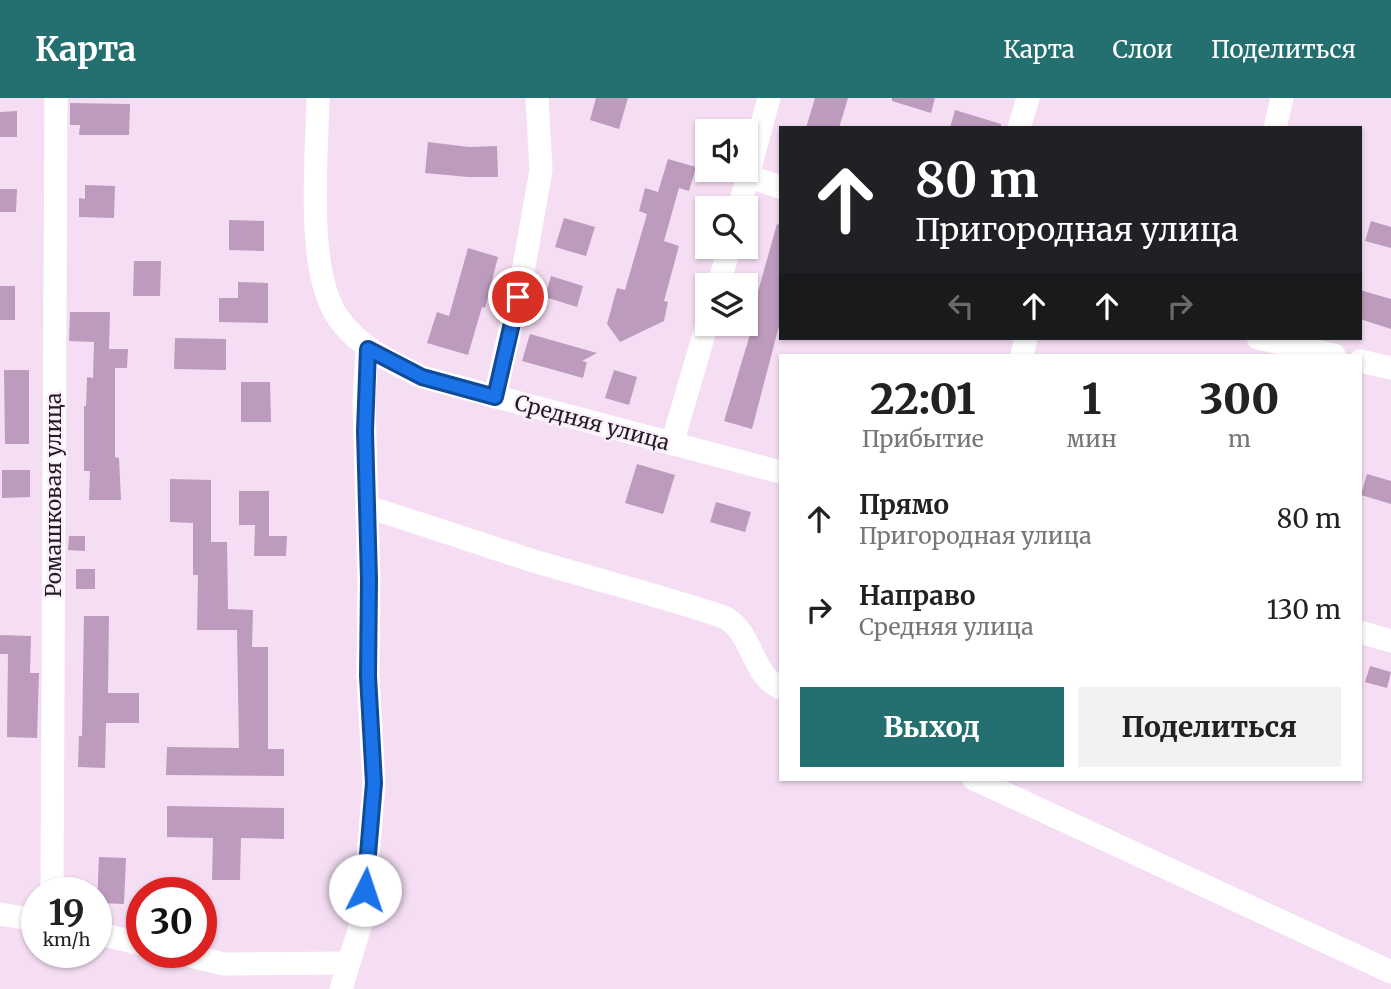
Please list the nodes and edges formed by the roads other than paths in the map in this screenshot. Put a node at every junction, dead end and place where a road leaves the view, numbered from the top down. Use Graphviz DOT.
graph roads {
  1 [pos="56,98"];
  2 [pos="318,98"];
  3 [pos="537,98"];
  4 [pos="769,98"];
  5 [pos="1028,98"];
  6 [pos="1282,98"];
  7 [pos="1020,126"];
  8 [pos="1275,126"];
  9 [pos="758,137"];
  10 [pos="758,180"];
  11 [pos="779,187"];
  12 [pos="704,336"];
  13 [pos="1267,340"];
  14 [pos="368,349"];
  15 [pos="1330,354"];
  16 [pos="1362,362"];
  17 [pos="1391,369"];
  18 [pos="495,397"];
  19 [pos="672,444"];
  20 [pos="779,472"];
  21 [pos="367,507"];
  22 [pos="1362,633"];
  23 [pos="1391,641"];
  24 [pos="779,687"];
  25 [pos="978,781"];
  26 [pos="52,877"];
  27 [pos="0,914"];
  28 [pos="21,917"];
  29 [pos="217,962"];
  30 [pos="349,963"];
  31 [pos="1391,972"];
  32 [pos="341,989"];
  1 -- 26 [label="street, Ромашковая улица"];
  2 -- 14 [label="street, Средняя улица"];
  3 -- 18 [label="street"];
  4 -- 9 [label="street"];
  5 -- 7 [label="street"];
  6 -- 8 [label="street"];
  10 -- 11 [label="street"];
  12 -- 19 [label="street"];
  13 -- 15 [label="street"];
  14 -- 18 [label="street, Средняя улица"];
  14 -- 21 [label="street"];
  16 -- 17 [label="street"];
  18 -- 19 [label="street, Средняя улица"];
  19 -- 20 [label="street, Средняя улица"];
  21 -- 24 [label="street"];
  21 -- 30 [label="street"];
  22 -- 23 [label="street"];
  25 -- 31 [label="street"];
  27 -- 28 [label="street"];
  29 -- 30 [label="street"];
  30 -- 32 [label="street"];
}
